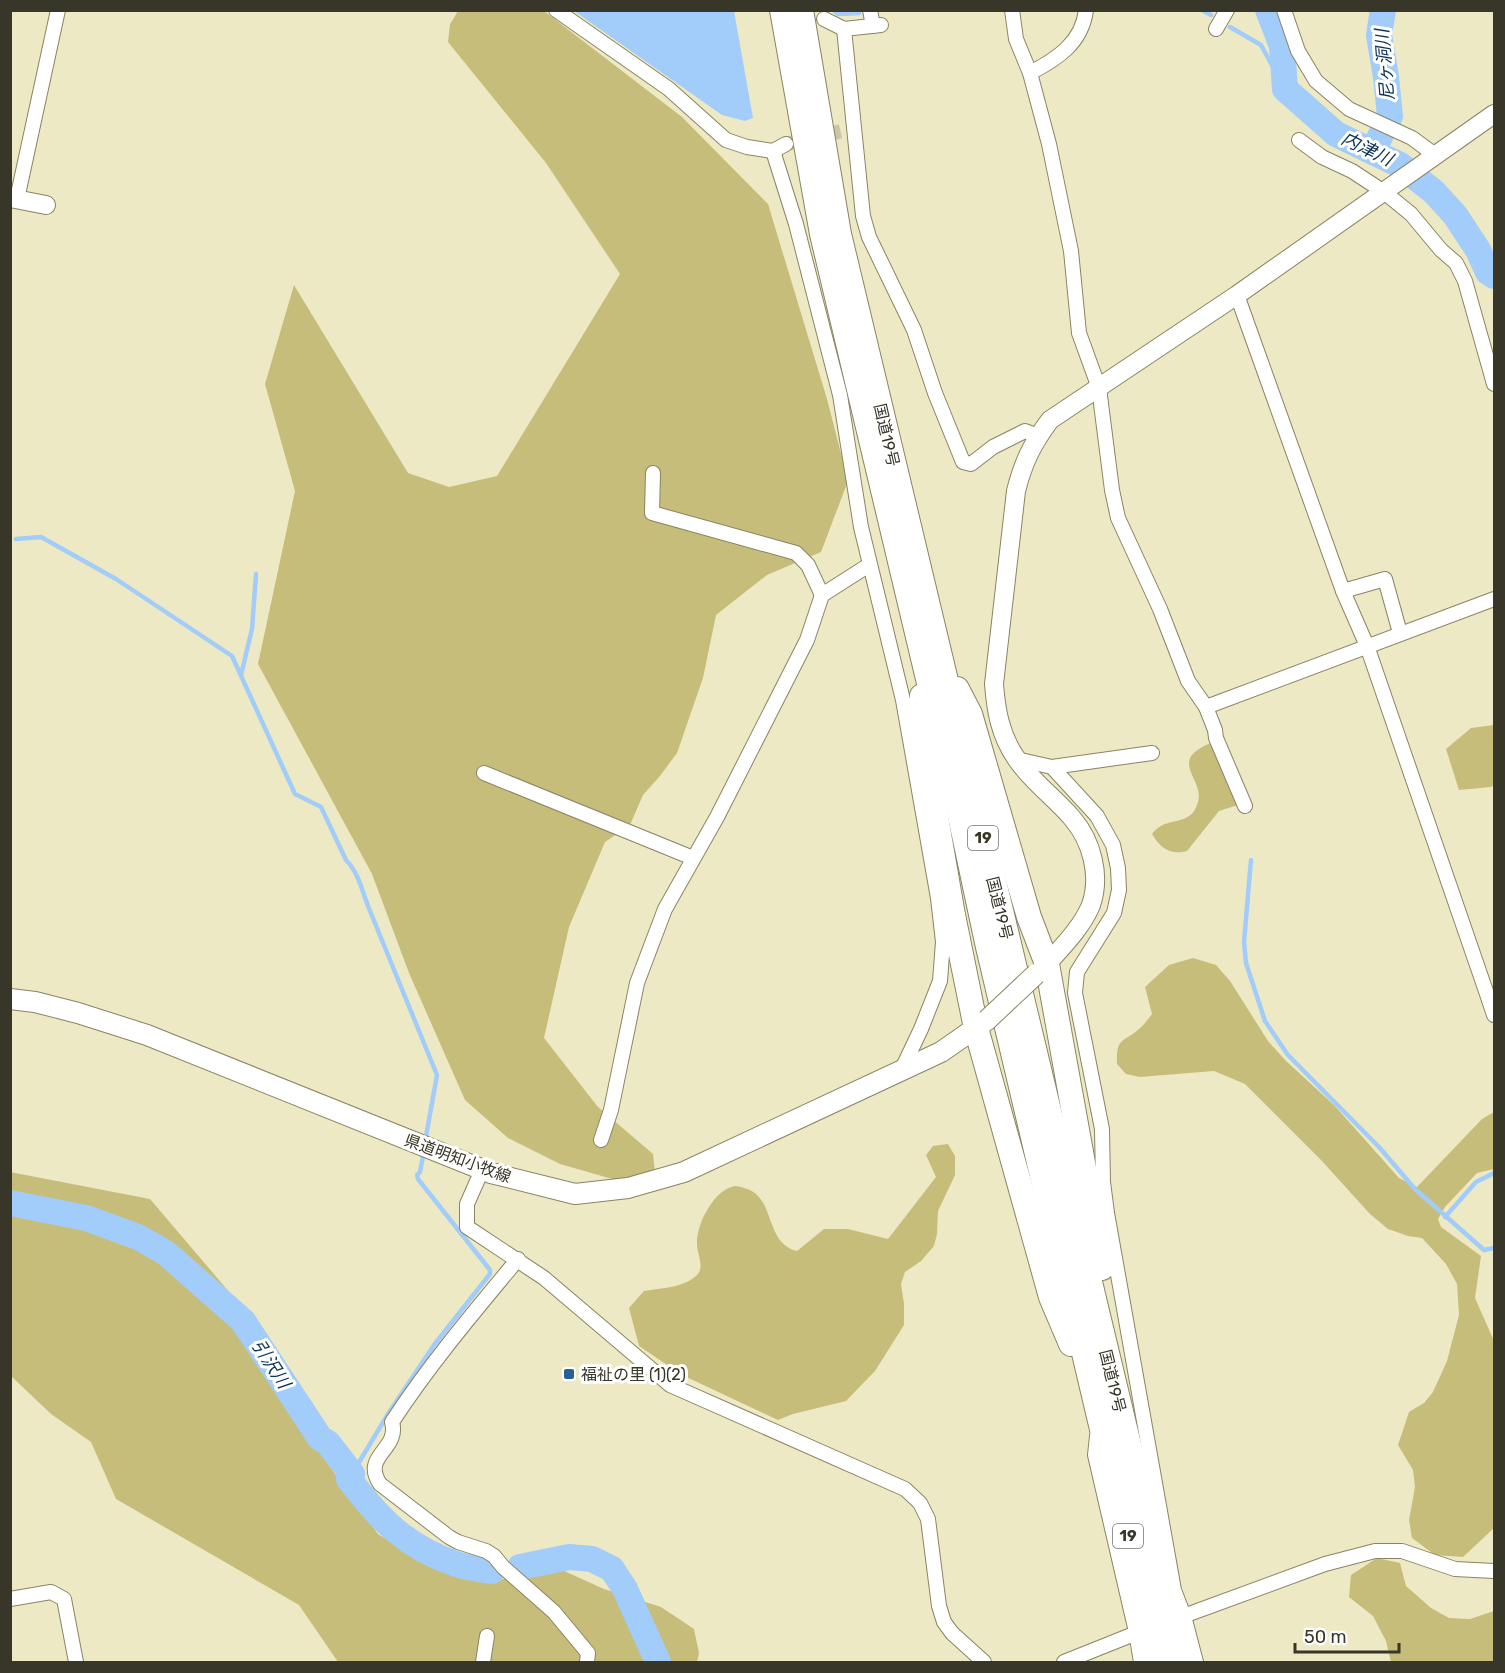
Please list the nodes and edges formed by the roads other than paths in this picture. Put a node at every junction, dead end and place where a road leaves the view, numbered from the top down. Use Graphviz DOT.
graph roads {
  1 [pos="58,10"];
  2 [pos="556,10"];
  3 [pos="782,10"];
  4 [pos="801,10"];
  5 [pos="870,10"];
  6 [pos="1012,10"];
  7 [pos="1086,10"];
  8 [pos="1227,10"];
  9 [pos="1284,10"];
  10 [pos="824,19"];
  11 [pos="844,29"];
  12 [pos="1216,29"];
  13 [pos="1030,73"];
  14 [pos="1494,114"];
  15 [pos="1299,140"];
  16 [pos="786,144"];
  17 [pos="773,151"];
  18 [pos="1435,155"];
  19 [pos="1384,192"];
  20 [pos="14,198"];
  21 [pos="46,205"];
  22 [pos="1237,295"];
  23 [pos="833,325"];
  24 [pos="1494,384"];
  25 [pos="1099,388"];
  26 [pos="1038,436"];
  27 [pos="653,473"];
  28 [pos="869,564"];
  29 [pos="1343,591"];
  30 [pos="822,595"];
  31 [pos="1494,599"];
  32 [pos="1400,633"];
  33 [pos="1367,646"];
  34 [pos="931,658"];
  35 [pos="1206,707"];
  36 [pos="1152,753"];
  37 [pos="1016,759"];
  38 [pos="1052,767"];
  39 [pos="484,773"];
  40 [pos="1245,806"];
  41 [pos="693,858"];
  42 [pos="1042,969"];
  43 [pos="10,999"];
  44 [pos="1492,1001"];
  45 [pos="1494,1015"];
  46 [pos="981,1024"];
  47 [pos="902,1070"];
  48 [pos="601,1140"];
  49 [pos="482,1170"];
  50 [pos="518,1259"];
  51 [pos="1108,1404"];
  52 [pos="1494,1571"];
  53 [pos="10,1599"];
  54 [pos="1160,1624"];
  55 [pos="488,1636"];
  56 [pos="76,1662"];
  57 [pos="483,1662"];
  58 [pos="587,1662"];
  59 [pos="984,1662"];
  60 [pos="1064,1662"];
  61 [pos="1141,1662"];
  62 [pos="1157,1662"];
  63 [pos="1181,1662"];
  64 [pos="1196,1662"];
  1 -- 20 [label="street"];
  2 -- 17 [label="street"];
  3 -- 23 [label="highway, 国道19号 / 19"];
  4 -- 34 [label="highway, 国道19号 / 19"];
  5 -- 11 [label="street"];
  6 -- 13 [label="street"];
  7 -- 13 [label="street"];
  8 -- 12 [label="street"];
  9 -- 18 [label="street"];
  10 -- 11 [label="street"];
  11 -- 26 [label="street"];
  13 -- 25 [label="street"];
  14 -- 18 [label="street"];
  15 -- 19 [label="street"];
  16 -- 17 [label="street"];
  17 -- 23 [label="street"];
  18 -- 19 [label="street"];
  19 -- 22 [label="street"];
  19 -- 24 [label="street"];
  20 -- 21 [label="street"];
  22 -- 25 [label="street"];
  22 -- 29 [label="street"];
  23 -- 28 [label="street"];
  23 -- 34 [label="highway, 国道19号 / 19"];
  25 -- 26 [label="street"];
  25 -- 35 [label="street"];
  26 -- 37 [label="street"];
  27 -- 30 [label="street"];
  28 -- 30 [label="street"];
  28 -- 47 [label="street"];
  29 -- 32 [label="street"];
  29 -- 33 [label="street"];
  30 -- 41 [label="street"];
  31 -- 32 [label="street"];
  32 -- 33 [label="street"];
  33 -- 35 [label="street"];
  33 -- 44 [label="street"];
  34 -- 42 [label="highway"];
  34 -- 46 [label="highway"];
  34 -- 51 [label="highway, 国道19号 / 19"];
  35 -- 40 [label="street"];
  36 -- 38 [label="street"];
  37 -- 38 [label="street"];
  37 -- 42 [label="street"];
  38 -- 54 [label="street"];
  39 -- 41 [label="street"];
  41 -- 48 [label="street"];
  42 -- 46 [label="main road, 県道明知小牧線, bridge"];
  42 -- 51 [label="highway"];
  43 -- 49 [label="main road, 県道明知小牧線"];
  44 -- 45 [label="street"];
  46 -- 47 [label="main road, 県道明知小牧線"];
  46 -- 51 [label="highway"];
  47 -- 49 [label="main road, 県道明知小牧線"];
  49 -- 50 [label="street"];
  50 -- 58 [label="street"];
  50 -- 59 [label="street"];
  51 -- 54 [label="highway, 国道19号 / 19"];
  51 -- 54 [label="street"];
  52 -- 54 [label="street"];
  53 -- 56 [label="street"];
  54 -- 60 [label="street"];
  54 -- 61 [label="street"];
  54 -- 62 [label="highway, 国道19号 / 19"];
  54 -- 63 [label="highway, 国道19号 / 19"];
  54 -- 64 [label="street"];
  55 -- 57 [label="street"];
}
